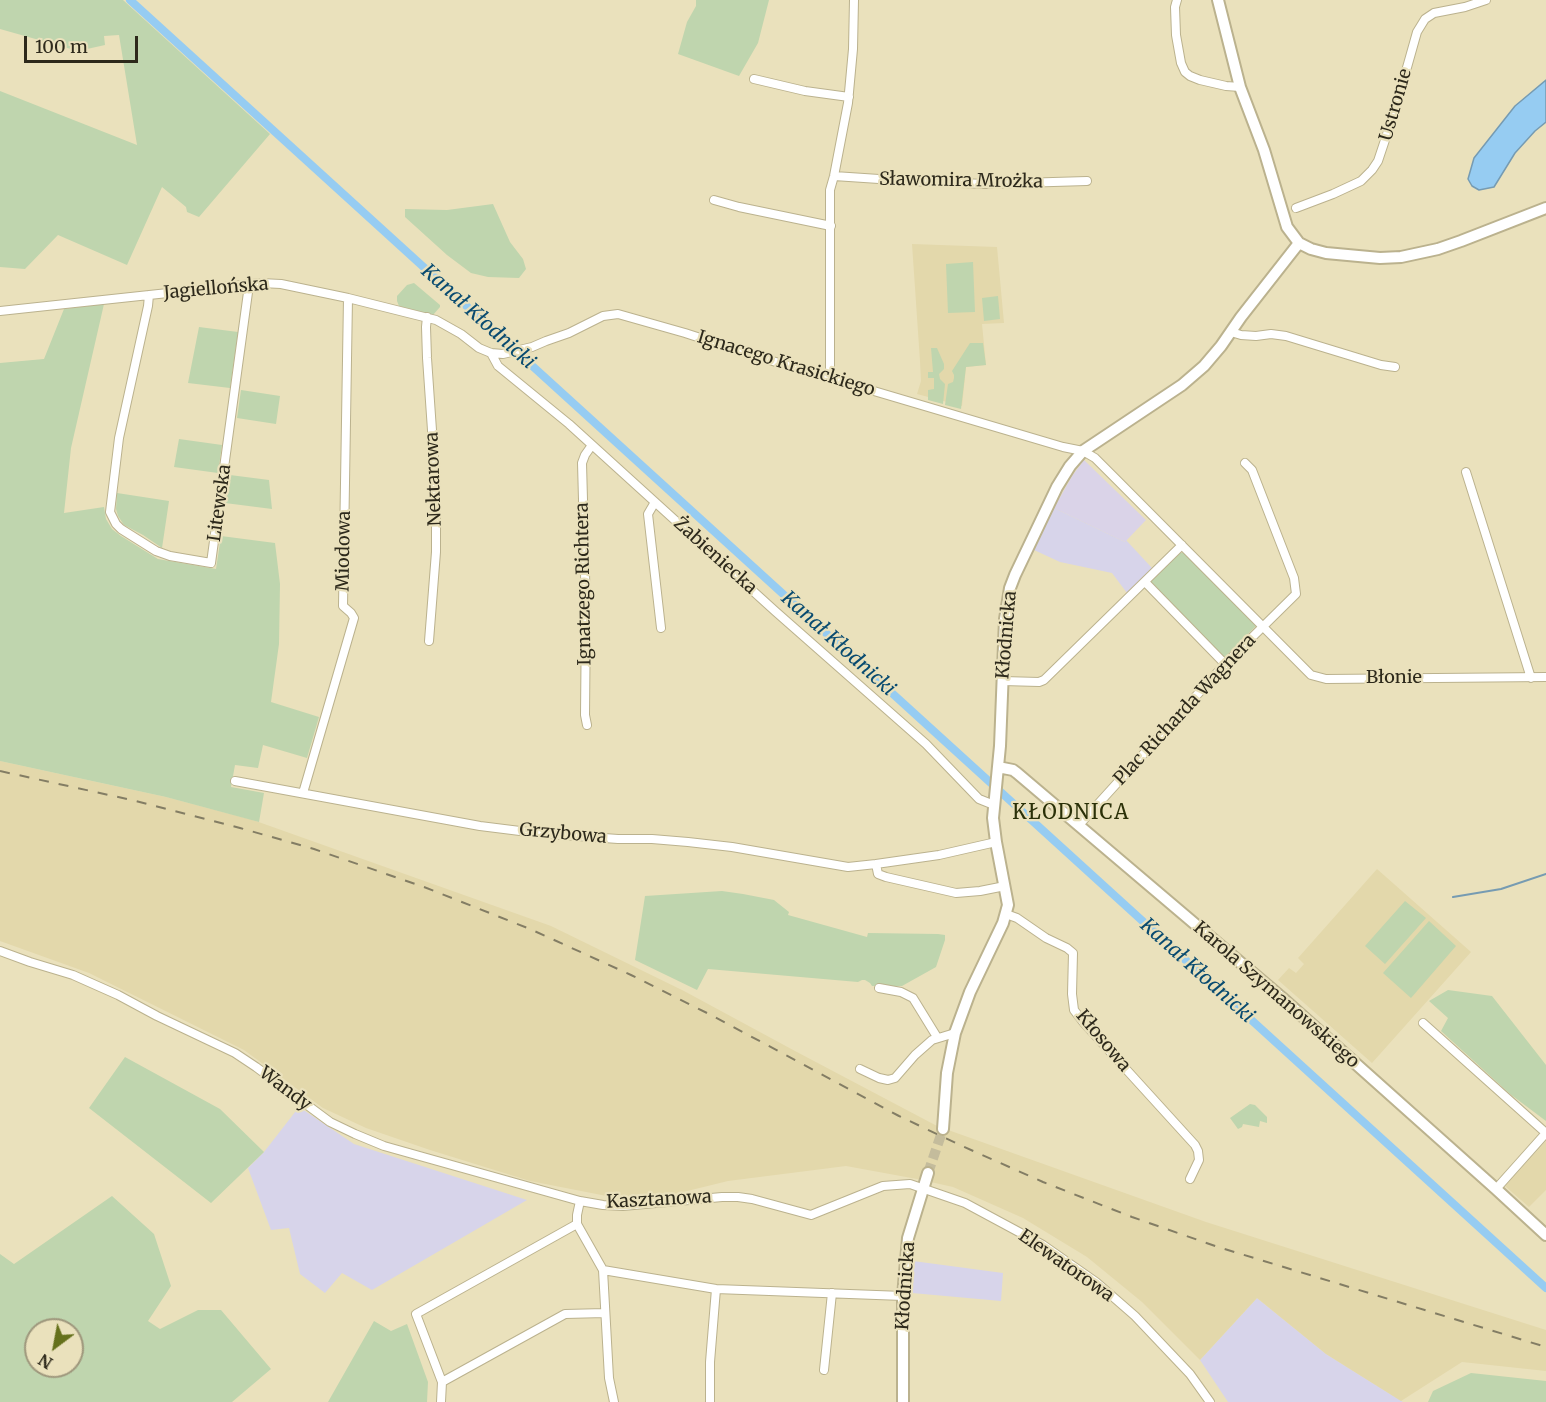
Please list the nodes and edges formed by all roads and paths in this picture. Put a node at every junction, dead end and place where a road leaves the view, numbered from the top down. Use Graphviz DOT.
graph roads {
  1 [pos="854,0"];
  2 [pos="1177,0"];
  3 [pos="1218,0"];
  4 [pos="1484,0"];
  5 [pos="754,79"];
  6 [pos="1240,87"];
  7 [pos="849,97"];
  8 [pos="834,176"];
  9 [pos="1087,181"];
  10 [pos="714,200"];
  11 [pos="1546,207"];
  12 [pos="1296,208"];
  13 [pos="831,226"];
  14 [pos="1299,243"];
  15 [pos="249,285"];
  16 [pos="149,295"];
  17 [pos="348,298"];
  18 [pos="0,311"];
  19 [pos="427,317"];
  20 [pos="1231,332"];
  21 [pos="491,353"];
  22 [pos="1395,367"];
  23 [pos="830,377"];
  24 [pos="592,445"];
  25 [pos="1083,451"];
  26 [pos="1245,463"];
  27 [pos="1466,472"];
  28 [pos="655,502"];
  29 [pos="1182,545"];
  30 [pos="1144,582"];
  31 [pos="1262,626"];
  32 [pos="661,628"];
  33 [pos="429,641"];
  34 [pos="1226,664"];
  35 [pos="1546,677"];
  36 [pos="1531,678"];
  37 [pos="1003,681"];
  38 [pos="587,725"];
  39 [pos="998,767"];
  40 [pos="235,781"];
  41 [pos="303,793"];
  42 [pos="994,802"];
  43 [pos="1079,825"];
  44 [pos="996,842"];
  45 [pos="876,864"];
  46 [pos="1005,886"];
  47 [pos="1006,914"];
  48 [pos="0,951"];
  49 [pos="879,988"];
  50 [pos="1423,1023"];
  51 [pos="955,1033"];
  52 [pos="937,1037"];
  53 [pos="860,1069"];
  54 [pos="943,1129"];
  55 [pos="928,1173"];
  56 [pos="1190,1179"];
  57 [pos="922,1189"];
  58 [pos="1496,1189"];
  59 [pos="580,1201"];
  60 [pos="577,1224"];
  61 [pos="1546,1235"];
  62 [pos="603,1270"];
  63 [pos="716,1289"];
  64 [pos="832,1293"];
  65 [pos="903,1296"];
  66 [pos="605,1313"];
  67 [pos="824,1370"];
  68 [pos="442,1382"];
  69 [pos="441,1402"];
  70 [pos="614,1402"];
  71 [pos="710,1402"];
  72 [pos="903,1402"];
  73 [pos="1210,1402"];
  1 -- 7 [label="street"];
  2 -- 6 [label="street"];
  3 -- 6 [label="main road"];
  4 -- 12 [label="street, Ustronie"];
  5 -- 7 [label="street"];
  6 -- 14 [label="main road"];
  7 -- 8 [label="street"];
  8 -- 9 [label="street, Sławomira Mrożka"];
  8 -- 13 [label="street"];
  10 -- 13 [label="street"];
  11 -- 14 [label="main road"];
  13 -- 23 [label="street"];
  14 -- 20 [label="main road, Kłodnicka"];
  15 -- 16 [label="street, Jagiellońska"];
  15 -- 16 [label="street, Litewska"];
  15 -- 17 [label="street, Jagiellońska"];
  16 -- 18 [label="street, Jagiellońska"];
  17 -- 19 [label="street, Jagiellońska"];
  17 -- 41 [label="street, Miodowa"];
  19 -- 21 [label="street, Jagiellońska"];
  19 -- 33 [label="street, Nektarowa"];
  20 -- 22 [label="street"];
  20 -- 25 [label="main road, Kłodnicka"];
  21 -- 23 [label="street, Ignacego Krasickiego"];
  21 -- 24 [label="street, Żabieniecka"];
  23 -- 25 [label="street, Ignacego Krasickiego"];
  24 -- 28 [label="street, Żabieniecka"];
  24 -- 38 [label="street, Ignatzego Richtera"];
  25 -- 29 [label="street, Plac Richarda Wagnera"];
  25 -- 37 [label="main road, Kłodnicka"];
  26 -- 31 [label="street"];
  27 -- 36 [label="street"];
  28 -- 32 [label="street"];
  28 -- 42 [label="street, Żabieniecka"];
  29 -- 30 [label="street"];
  29 -- 31 [label="street, Plac Richarda Wagnera"];
  30 -- 34 [label="street"];
  30 -- 37 [label="street"];
  31 -- 34 [label="street, Plac Richarda Wagnera"];
  31 -- 36 [label="street, Błonie"];
  34 -- 43 [label="street, Plac Richarda Wagnera"];
  35 -- 36 [label="street, Błonie"];
  37 -- 39 [label="main road, Kłodnicka"];
  39 -- 42 [label="main road, Kłodnicka"];
  39 -- 43 [label="main road, Karola Szymanowskiego"];
  40 -- 41 [label="street, Grzybowa"];
  41 -- 45 [label="street, Grzybowa"];
  42 -- 44 [label="main road, Kłodnicka"];
  43 -- 58 [label="main road, Karola Szymanowskiego"];
  44 -- 45 [label="street, Grzybowa"];
  44 -- 46 [label="main road, Kłodnicka"];
  45 -- 46 [label="street"];
  46 -- 47 [label="main road, Kłodnicka"];
  47 -- 51 [label="main road, Kłodnicka"];
  47 -- 56 [label="street, Kłosowa"];
  48 -- 59 [label="street, Wandy"];
  49 -- 52 [label="street"];
  50 -- 58 [label="street"];
  51 -- 52 [label="street"];
  51 -- 54 [label="main road, Kłodnicka"];
  52 -- 53 [label="street"];
  55 -- 57 [label="main road, Kłodnicka"];
  57 -- 59 [label="street, Kasztanowa"];
  57 -- 65 [label="main road, Kłodnicka"];
  57 -- 73 [label="street, Elewatorowa"];
  58 -- 61 [label="main road, Karola Szymanowskiego"];
  59 -- 60 [label="street, Kasztanowa"];
  60 -- 62 [label="street"];
  60 -- 68 [label="street"];
  62 -- 63 [label="street"];
  62 -- 66 [label="street"];
  63 -- 64 [label="street"];
  63 -- 71 [label="street"];
  64 -- 65 [label="street"];
  64 -- 67 [label="street"];
  65 -- 72 [label="main road, Kłodnicka"];
  66 -- 68 [label="street"];
  66 -- 70 [label="street"];
  68 -- 69 [label="street"];
}
